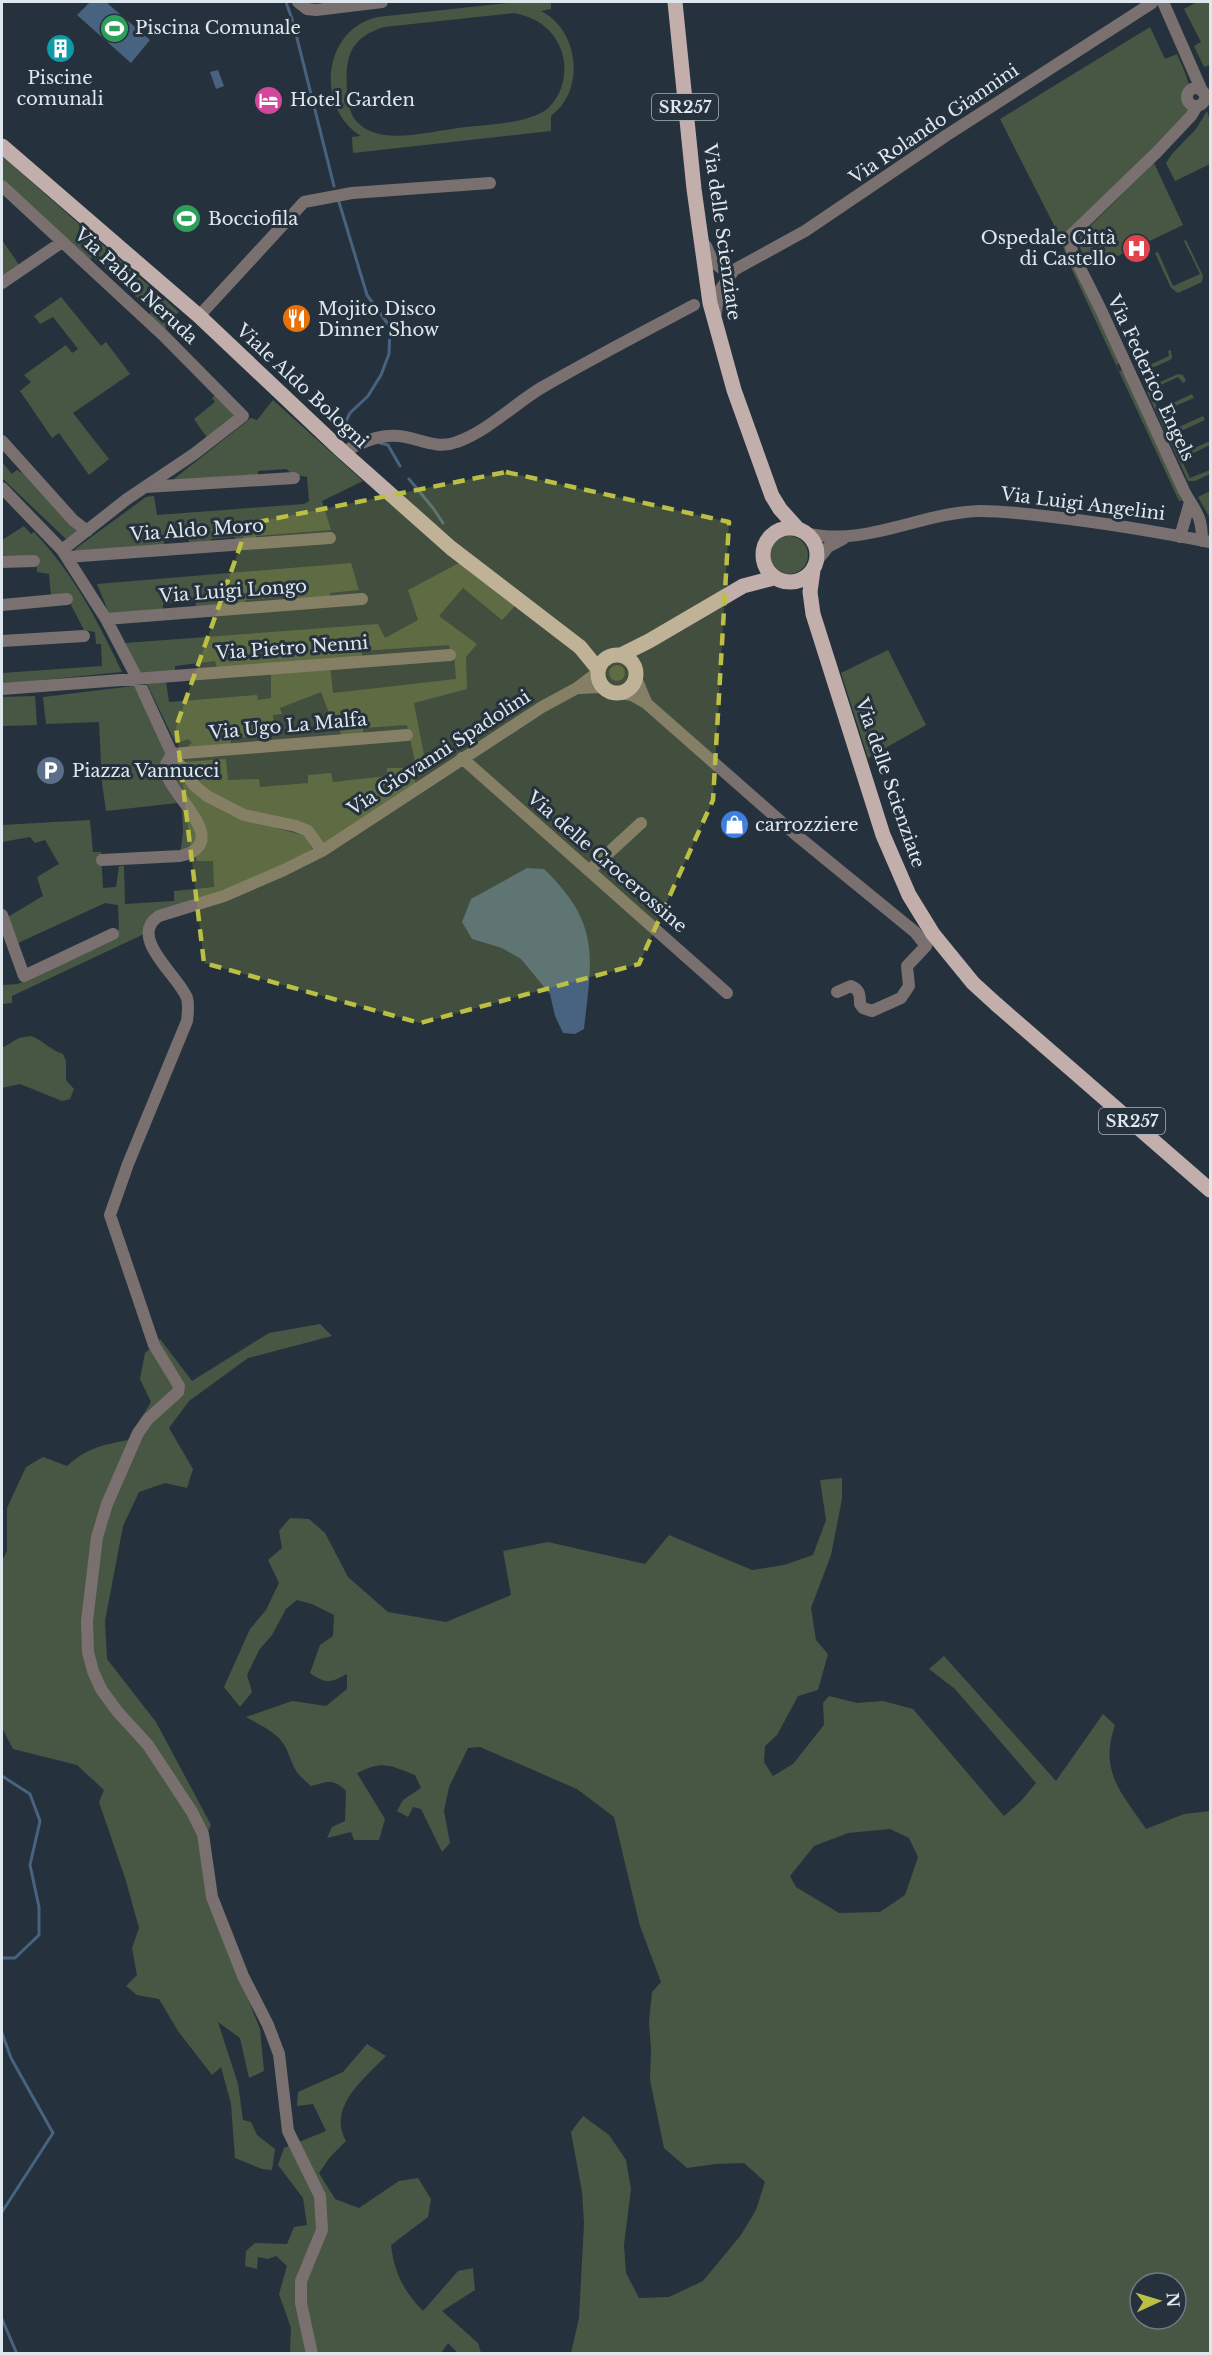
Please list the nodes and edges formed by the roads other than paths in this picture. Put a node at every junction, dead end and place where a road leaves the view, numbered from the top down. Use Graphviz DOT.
graph roads {
  1 [pos="298,2"];
  2 [pos="382,2"];
  3 [pos="675,2"];
  4 [pos="1158,2"];
  5 [pos="2,146"];
  6 [pos="490,183"];
  7 [pos="2,186"];
  8 [pos="697,211"];
  9 [pos="62,242"];
  10 [pos="734,270"];
  11 [pos="2,283"];
  12 [pos="694,305"];
  13 [pos="199,316"];
  14 [pos="718,338"];
  15 [pos="2,441"];
  16 [pos="343,452"];
  17 [pos="294,478"];
  18 [pos="145,487"];
  19 [pos="2,488"];
  20 [pos="772,496"];
  21 [pos="1190,502"];
  22 [pos="87,531"];
  23 [pos="802,531"];
  24 [pos="1180,537"];
  25 [pos="330,538"];
  26 [pos="844,538"];
  27 [pos="768,539"];
  28 [pos="1206,542"];
  29 [pos="64,554"];
  30 [pos="762,556"];
  31 [pos="34,561"];
  32 [pos="2,562"];
  33 [pos="815,566"];
  34 [pos="779,580"];
  35 [pos="743,586"];
  36 [pos="67,599"];
  37 [pos="362,599"];
  38 [pos="2,605"];
  39 [pos="813,614"];
  40 [pos="106,619"];
  41 [pos="84,636"];
  42 [pos="2,641"];
  43 [pos="650,641"];
  44 [pos="580,647"];
  45 [pos="450,655"];
  46 [pos="616,655"];
  47 [pos="635,673"];
  48 [pos="600,676"];
  49 [pos="137,678"];
  50 [pos="2,689"];
  51 [pos="620,693"];
  52 [pos="646,703"];
  53 [pos="407,735"];
  54 [pos="172,754"];
  55 [pos="462,758"];
  56 [pos="641,823"];
  57 [pos="321,851"];
  58 [pos="102,860"];
  59 [pos="590,870"];
  60 [pos="2,915"];
  61 [pos="113,934"];
  62 [pos="837,992"];
  63 [pos="727,993"];
  64 [pos="1210,1190"];
  65 [pos="312,2354"];
  1 -- 2 [label="street"];
  3 -- 8 [label="main road, Via delle Scienziate / SR257"];
  4 -- 10 [label="street, Via Rolando Giannini"];
  4 -- 21 [label="street, Via Federico Engels"];
  5 -- 13 [label="main road, Viale Aldo Bologni"];
  6 -- 13 [label="street"];
  7 -- 9 [label="street, Via Pablo Neruda"];
  8 -- 10 [label="street"];
  8 -- 14 [label="main road, Via delle Scienziate / SR257"];
  9 -- 11 [label="street"];
  9 -- 18 [label="street, Via Pablo Neruda"];
  10 -- 14 [label="street, Via Rolando Giannini"];
  12 -- 16 [label="street"];
  13 -- 16 [label="main road, Viale Aldo Bologni"];
  14 -- 20 [label="main road, Via delle Scienziate / SR257"];
  15 -- 22 [label="street"];
  16 -- 44 [label="main road, Viale Aldo Bologni"];
  17 -- 18 [label="street"];
  18 -- 22 [label="street"];
  19 -- 29 [label="street"];
  20 -- 23 [label="main road, Via delle Scienziate / SR257"];
  20 -- 27 [label="main road, Via delle Scienziate / SR257"];
  21 -- 24 [label="street"];
  21 -- 28 [label="street, Via Federico Engels"];
  22 -- 29 [label="street"];
  23 -- 26 [label="street, Via Luigi Angelini"];
  23 -- 27 [label="main road"];
  23 -- 33 [label="main road, SR257"];
  24 -- 26 [label="street, Via Luigi Angelini"];
  24 -- 28 [label="street, Via Luigi Angelini"];
  25 -- 29 [label="street, Via Aldo Moro"];
  26 -- 33 [label="street, Via Luigi Angelini"];
  27 -- 30 [label="main road, SR257"];
  29 -- 40 [label="street"];
  30 -- 34 [label="main road, SR257"];
  30 -- 35 [label="main road"];
  31 -- 32 [label="street"];
  33 -- 34 [label="main road"];
  33 -- 39 [label="main road, Via delle Scienziate / SR257"];
  34 -- 35 [label="main road"];
  34 -- 39 [label="main road, Via delle Scienziate / SR257"];
  35 -- 43 [label="main road"];
  36 -- 38 [label="street"];
  37 -- 40 [label="street, Via Luigi Longo"];
  39 -- 64 [label="main road, Via delle Scienziate / SR257"];
  40 -- 49 [label="street"];
  41 -- 42 [label="street"];
  43 -- 46 [label="main road"];
  43 -- 47 [label="main road"];
  44 -- 46 [label="main road, Viale Aldo Bologni"];
  44 -- 48 [label="main road, Viale Aldo Bologni"];
  45 -- 49 [label="street, Via Pietro Nenni"];
  46 -- 47 [label="main road"];
  46 -- 48 [label="main road"];
  47 -- 51 [label="main road"];
  47 -- 52 [label="street"];
  48 -- 51 [label="main road"];
  48 -- 55 [label="street, Via Giovanni Spadolini"];
  49 -- 50 [label="street, Via Pietro Nenni"];
  49 -- 54 [label="street"];
  51 -- 52 [label="street"];
  52 -- 62 [label="street"];
  53 -- 54 [label="street, Via Ugo La Malfa"];
  54 -- 57 [label="street"];
  54 -- 58 [label="street"];
  55 -- 57 [label="street, Via Giovanni Spadolini"];
  55 -- 59 [label="street, Via delle Crocerossine"];
  56 -- 59 [label="street"];
  57 -- 65 [label="street, Via Giovanni Spadolini"];
  59 -- 63 [label="street, Via delle Crocerossine"];
  60 -- 61 [label="street"];
}
